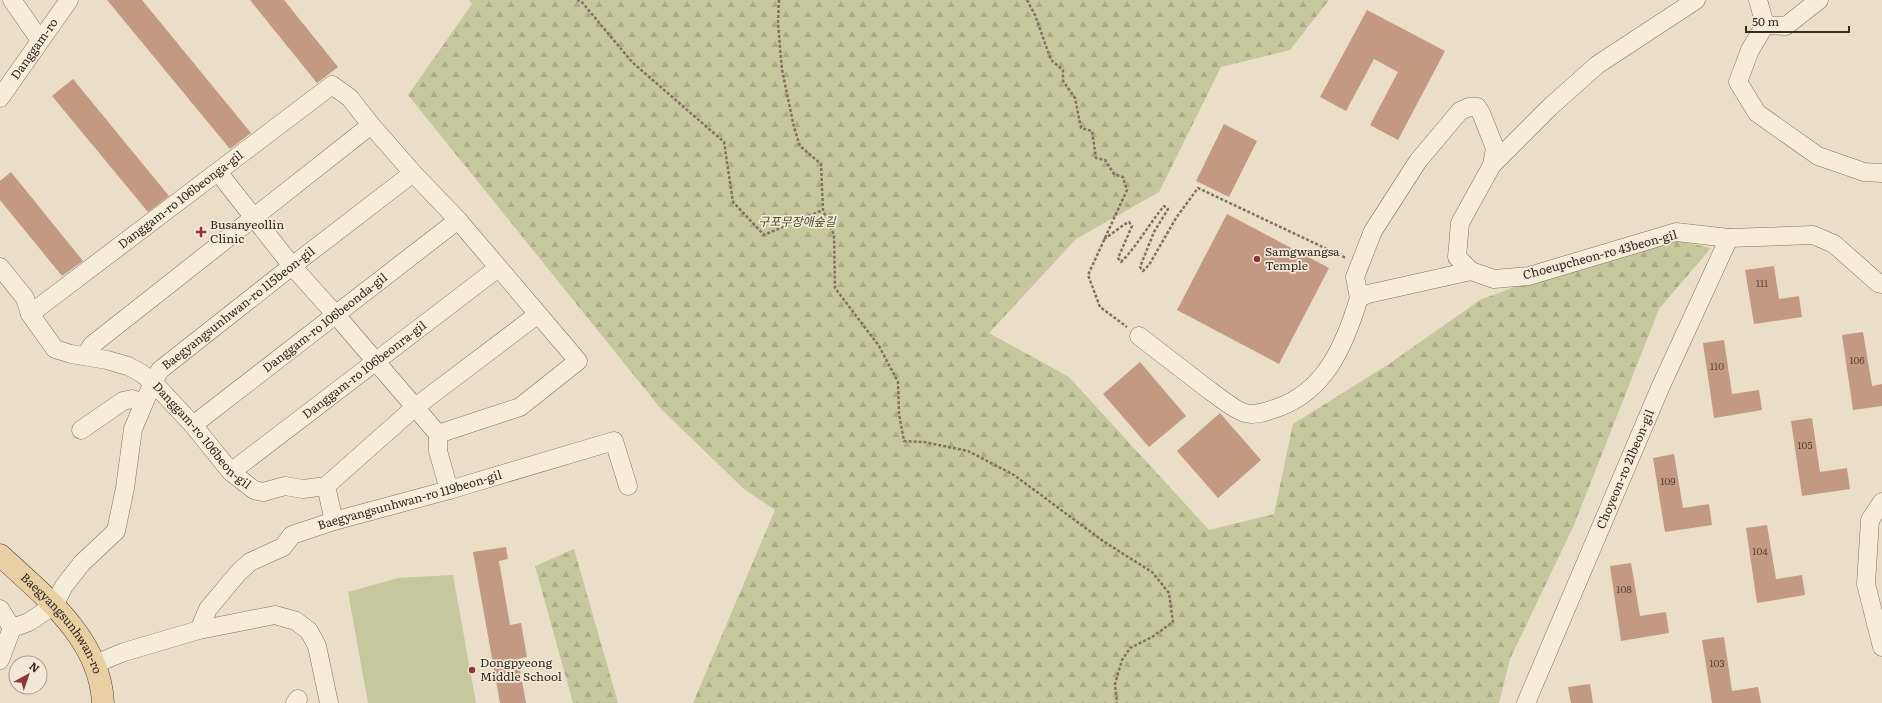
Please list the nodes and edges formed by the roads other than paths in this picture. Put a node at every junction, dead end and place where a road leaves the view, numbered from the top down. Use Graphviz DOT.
graph roads {
  1 [pos="12,0"];
  2 [pos="69,0"];
  3 [pos="1696,0"];
  4 [pos="1758,0"];
  5 [pos="1819,0"];
  6 [pos="1766,25"];
  7 [pos="40,40"];
  8 [pos="0,98"];
  9 [pos="371,125"];
  10 [pos="1492,165"];
  11 [pos="218,172"];
  12 [pos="413,173"];
  13 [pos="1882,173"];
  14 [pos="253,218"];
  15 [pos="458,220"];
  16 [pos="1729,238"];
  17 [pos="292,266"];
  18 [pos="0,267"];
  19 [pos="498,268"];
  20 [pos="1471,271"];
  21 [pos="1882,284"];
  22 [pos="1359,298"];
  23 [pos="30,314"];
  24 [pos="336,315"];
  25 [pos="537,315"];
  26 [pos="1139,336"];
  27 [pos="86,355"];
  28 [pos="376,361"];
  29 [pos="153,382"];
  30 [pos="144,403"];
  31 [pos="414,408"];
  32 [pos="193,425"];
  33 [pos="81,430"];
  34 [pos="438,434"];
  35 [pos="231,472"];
  36 [pos="326,486"];
  37 [pos="628,486"];
  38 [pos="449,490"];
  39 [pos="1882,502"];
  40 [pos="334,521"];
  41 [pos="0,556"];
  42 [pos="54,605"];
  43 [pos="0,609"];
  44 [pos="12,628"];
  45 [pos="199,630"];
  46 [pos="1882,647"];
  47 [pos="0,660"];
  48 [pos="95,664"];
  49 [pos="103,703"];
  50 [pos="329,703"];
  51 [pos="1526,703"];
  1 -- 7 [label="street"];
  2 -- 7 [label="street, Danggam-ro"];
  3 -- 10 [label="street"];
  4 -- 6 [label="street"];
  5 -- 6 [label="street"];
  6 -- 13 [label="street"];
  7 -- 8 [label="street, Danggam-ro"];
  9 -- 11 [label="street, Danggam-ro 106beonga-gil"];
  9 -- 12 [label="street"];
  9 -- 14 [label="street"];
  10 -- 20 [label="street, Choeupcheon-ro 43beon-gil"];
  10 -- 22 [label="street"];
  11 -- 14 [label="street"];
  11 -- 23 [label="street, Danggam-ro 106beonga-gil"];
  12 -- 15 [label="street"];
  12 -- 17 [label="street, Baegyangsunhwan-ro 115beon-gil"];
  14 -- 17 [label="street"];
  14 -- 27 [label="street"];
  15 -- 19 [label="street"];
  15 -- 24 [label="street, Danggam-ro 106beonda-gil"];
  16 -- 20 [label="street, Choeupcheon-ro 43beon-gil"];
  16 -- 21 [label="street, Choeupcheon-ro 43beon-gil"];
  16 -- 51 [label="street, Choyeon-ro 21beon-gil"];
  17 -- 24 [label="street"];
  17 -- 29 [label="street, Baegyangsunhwan-ro 115beon-gil"];
  18 -- 23 [label="street, Danggam-ro 106beon-gil"];
  19 -- 25 [label="street"];
  19 -- 28 [label="street, Danggam-ro 106beonra-gil"];
  20 -- 22 [label="street"];
  22 -- 26 [label="street"];
  23 -- 27 [label="street, Danggam-ro 106beon-gil"];
  24 -- 28 [label="street"];
  24 -- 32 [label="street, Danggam-ro 106beonda-gil"];
  25 -- 31 [label="street"];
  25 -- 34 [label="street"];
  27 -- 29 [label="street, Danggam-ro 106beon-gil"];
  28 -- 31 [label="street"];
  28 -- 35 [label="street, Danggam-ro 106beonra-gil"];
  29 -- 30 [label="street, Baegyangsunhwan-ro 115beon-gil"];
  29 -- 32 [label="street, Danggam-ro 106beon-gil"];
  30 -- 33 [label="street"];
  30 -- 42 [label="street, Baegyangsunhwan-ro 115beon-gil"];
  31 -- 34 [label="street"];
  31 -- 36 [label="street"];
  32 -- 35 [label="street, Danggam-ro 106beon-gil"];
  34 -- 38 [label="street"];
  35 -- 36 [label="street, Danggam-ro 106beon-gil"];
  36 -- 40 [label="street"];
  37 -- 38 [label="street, Baegyangsunhwan-ro 119beon-gil"];
  38 -- 40 [label="street, Baegyangsunhwan-ro 119beon-gil"];
  39 -- 46 [label="street"];
  40 -- 45 [label="street, Baegyangsunhwan-ro 119beon-gil"];
  41 -- 42 [label="main road, Baegyangsunhwan-ro"];
  42 -- 44 [label="street"];
  42 -- 48 [label="main road, Baegyangsunhwan-ro"];
  43 -- 44 [label="street"];
  44 -- 47 [label="street"];
  45 -- 48 [label="street"];
  45 -- 50 [label="street"];
  48 -- 49 [label="main road, Baegyangsunhwan-ro"];
}
